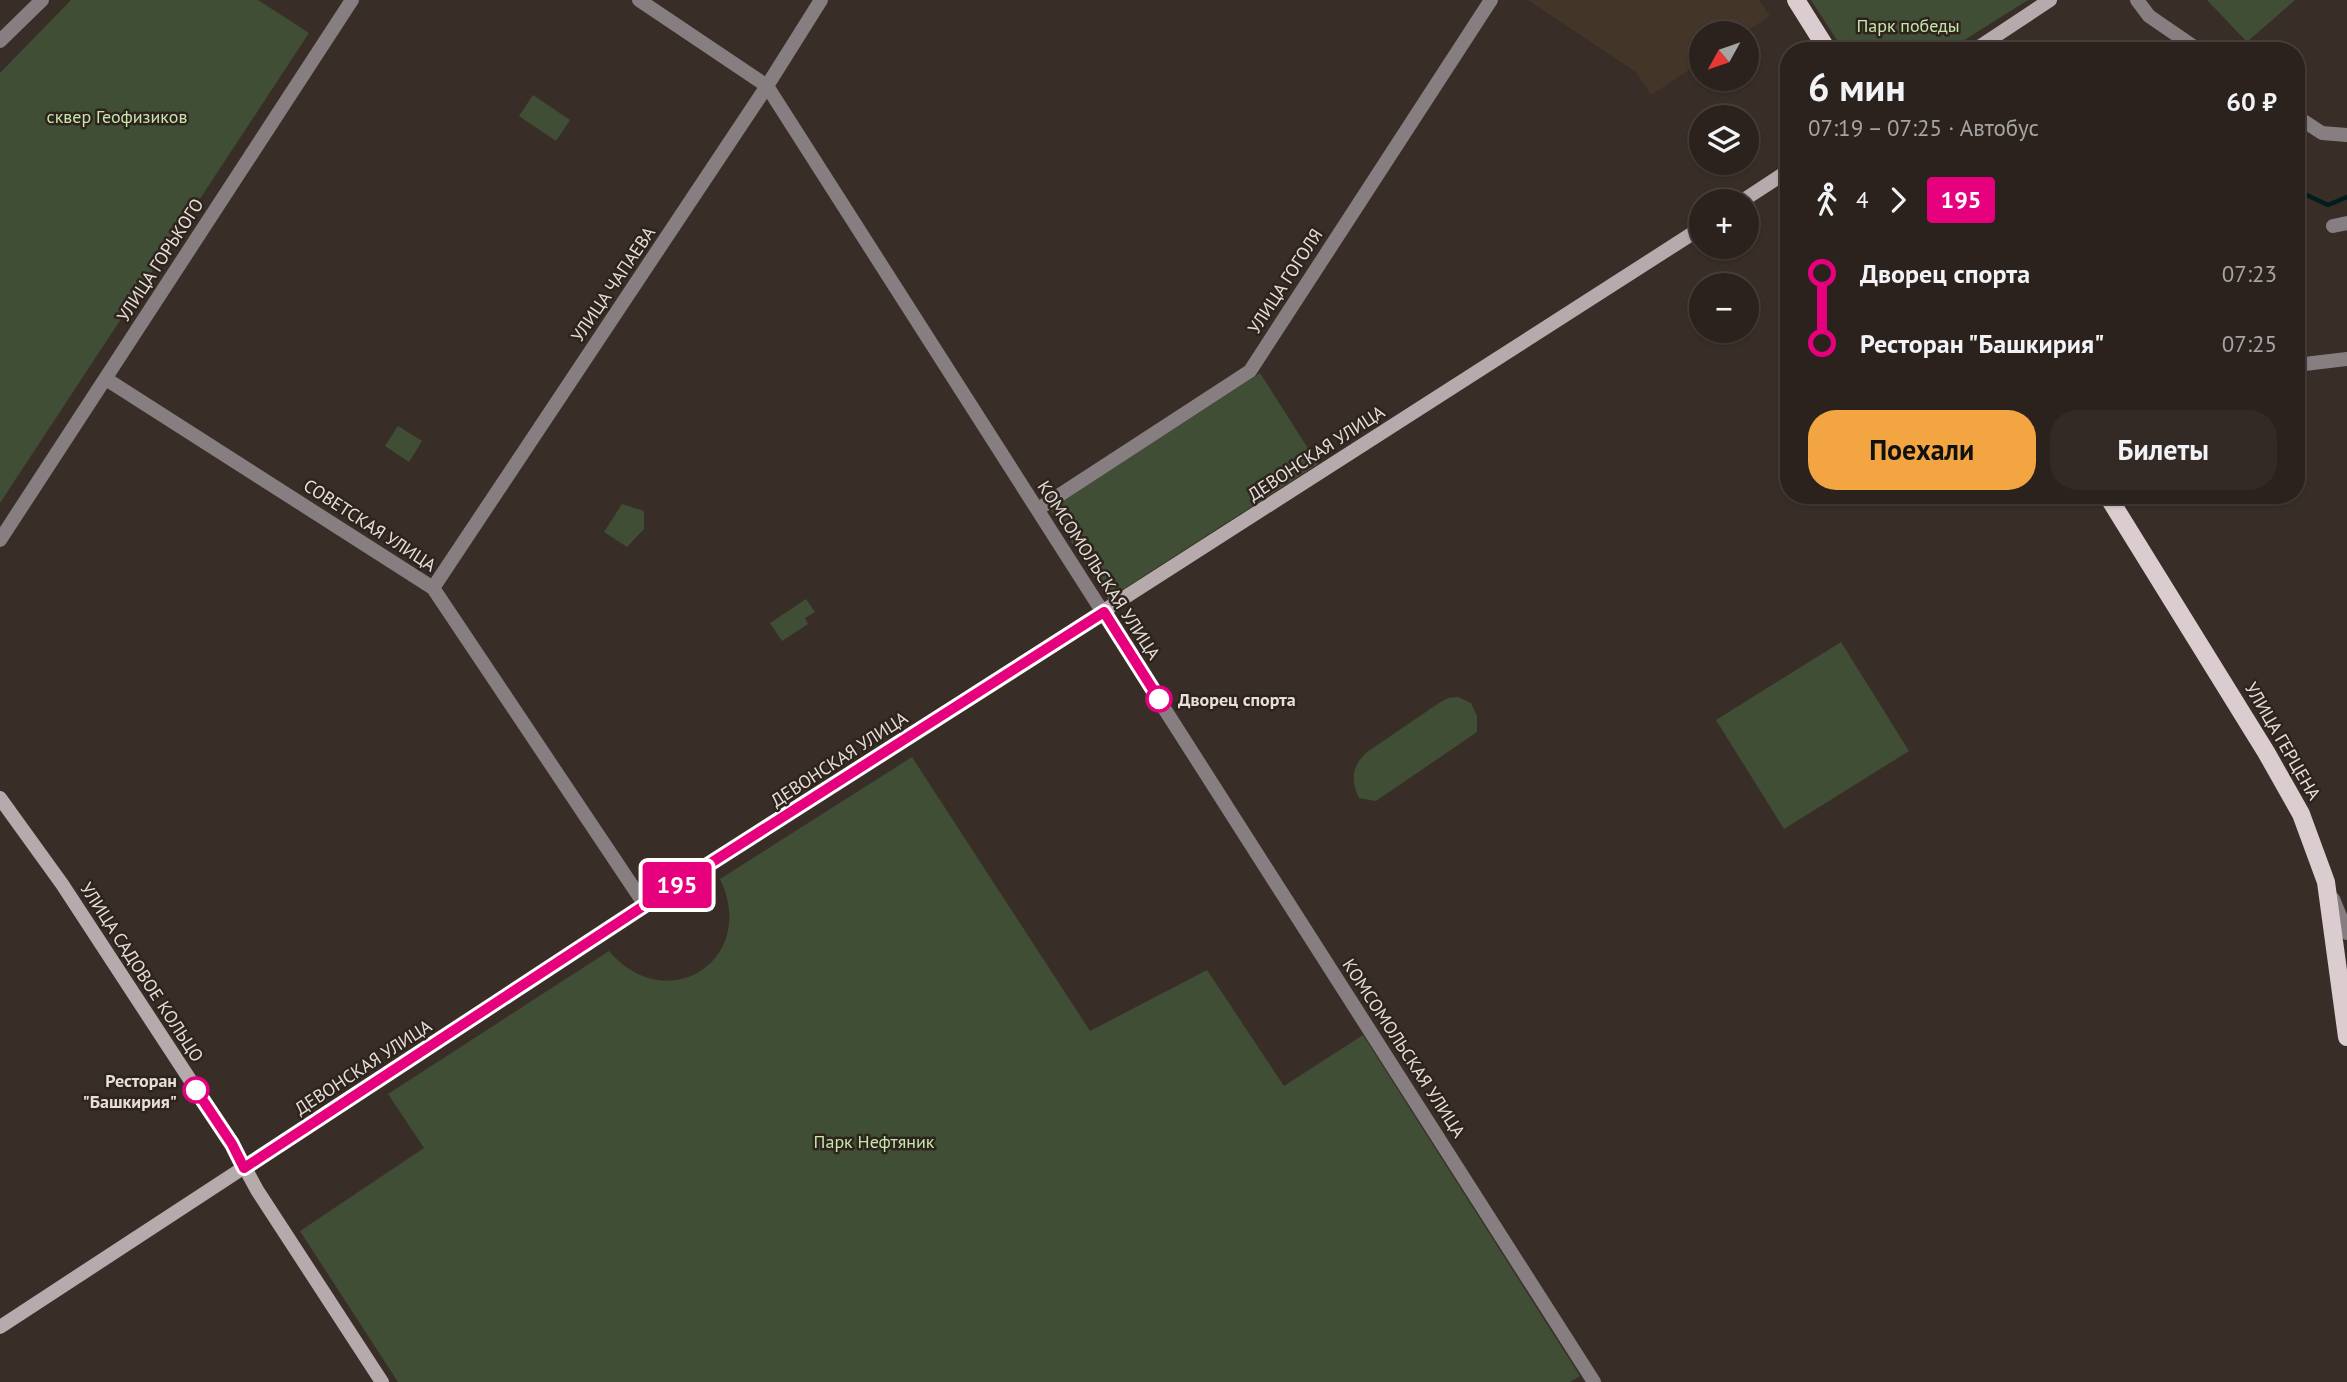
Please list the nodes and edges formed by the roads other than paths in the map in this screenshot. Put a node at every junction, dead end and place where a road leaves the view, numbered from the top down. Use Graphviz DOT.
graph roads {
  1 [pos="42,0"];
  2 [pos="352,0"];
  3 [pos="639,0"];
  4 [pos="821,0"];
  5 [pos="1491,0"];
  6 [pos="1796,0"];
  7 [pos="2050,0"];
  8 [pos="2137,0"];
  9 [pos="0,41"];
  10 [pos="1822,42"];
  11 [pos="1987,42"];
  12 [pos="2187,42"];
  13 [pos="767,86"];
  14 [pos="2305,122"];
  15 [pos="2347,135"];
  16 [pos="1780,176"];
  17 [pos="1759,190"];
  18 [pos="1689,236"];
  19 [pos="2347,359"];
  20 [pos="2305,364"];
  21 [pos="106,379"];
  22 [pos="2113,504"];
  23 [pos="1038,509"];
  24 [pos="0,540"];
  25 [pos="433,588"];
  26 [pos="1104,612"];
  27 [pos="0,798"];
  28 [pos="2326,882"];
  29 [pos="645,905"];
  30 [pos="2347,933"];
  31 [pos="2347,1037"];
  32 [pos="244,1168"];
  33 [pos="0,1327"];
  34 [pos="382,1382"];
  35 [pos="1594,1382"];
  1 -- 9 [label="street"];
  2 -- 21 [label="street, УЛИЦА ГОРЬКОГО"];
  3 -- 13 [label="street, КОМСОМОЛЬСКАЯ УЛИЦА"];
  4 -- 13 [label="street, УЛИЦА ЧАПАЕВА"];
  5 -- 23 [label="street, УЛИЦА ГОГОЛЯ"];
  6 -- 10 [label="main road"];
  7 -- 11 [label="main road"];
  8 -- 12 [label="street"];
  13 -- 23 [label="street, КОМСОМОЛЬСКАЯ УЛИЦА"];
  13 -- 25 [label="street, УЛИЦА ЧАПАЕВА"];
  14 -- 15 [label="street"];
  16 -- 17 [label="main road"];
  18 -- 26 [label="main road, ДЕВОНСКАЯ УЛИЦА"];
  19 -- 20 [label="street"];
  21 -- 24 [label="street, УЛИЦА ГОРЬКОГО"];
  21 -- 25 [label="street, СОВЕТСКАЯ УЛИЦА"];
  22 -- 28 [label="main road, УЛИЦА ГЕРЦЕНА"];
  23 -- 26 [label="street, КОМСОМОЛЬСКАЯ УЛИЦА"];
  25 -- 29 [label="street, СОВЕТСКАЯ УЛИЦА"];
  26 -- 29 [label="main road, ДЕВОНСКАЯ УЛИЦА"];
  26 -- 35 [label="street, КОМСОМОЛЬСКАЯ УЛИЦА"];
  27 -- 32 [label="main road, УЛИЦА САДОВОЕ КОЛЬЦО"];
  28 -- 30 [label="street"];
  28 -- 31 [label="main road, УЛИЦА ГЕРЦЕНА"];
  29 -- 32 [label="main road, ДЕВОНСКАЯ УЛИЦА"];
  32 -- 33 [label="main road, ДЕВОНСКАЯ УЛИЦА"];
  32 -- 34 [label="main road, УЛИЦА САДОВОЕ КОЛЬЦО"];
}
